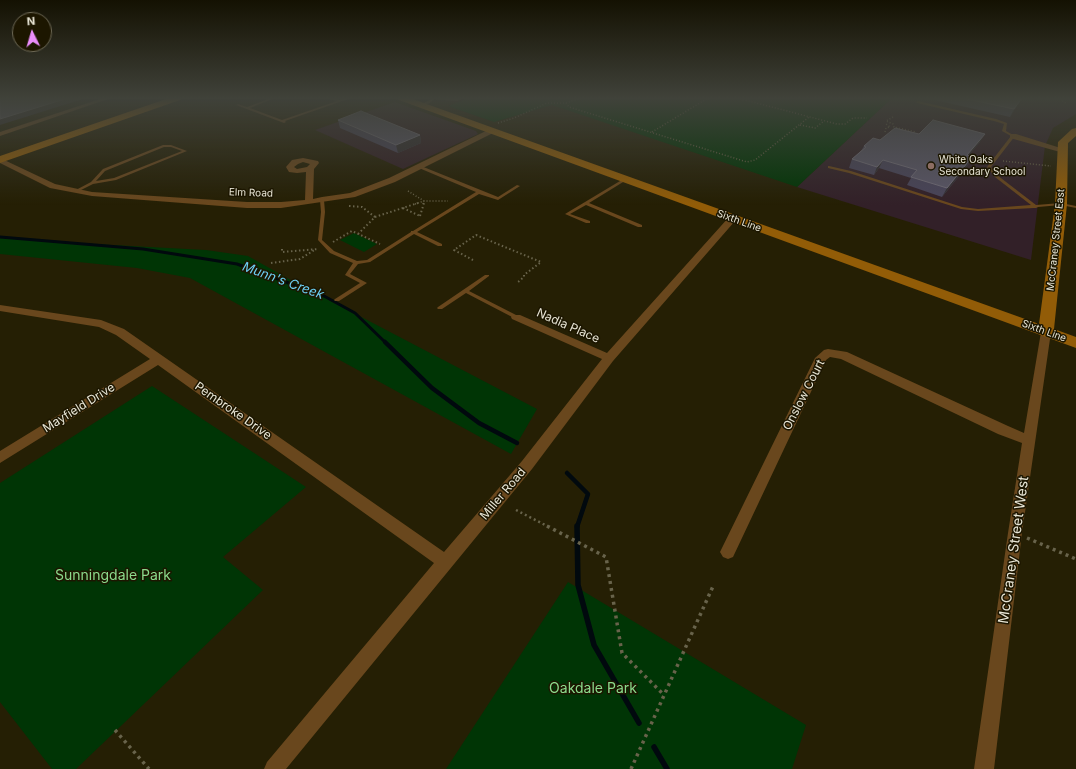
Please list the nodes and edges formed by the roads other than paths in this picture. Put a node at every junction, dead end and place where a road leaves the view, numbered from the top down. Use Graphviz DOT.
graph roads {
  1 [pos="54,134"];
  2 [pos="75,134"];
  3 [pos="480,134"];
  4 [pos="502,134"];
  5 [pos="1009,134"];
  6 [pos="1073,134"];
  7 [pos="1012,136"];
  8 [pos="1063,150"];
  9 [pos="0,152"];
  10 [pos="0,160"];
  11 [pos="420,167"];
  12 [pos="829,167"];
  13 [pos="310,169"];
  14 [pos="626,179"];
  15 [pos="92,183"];
  16 [pos="518,186"];
  17 [pos="76,191"];
  18 [pos="479,192"];
  19 [pos="322,200"];
  20 [pos="309,202"];
  21 [pos="585,203"];
  22 [pos="1061,204"];
  23 [pos="1036,206"];
  24 [pos="1076,207"];
  25 [pos="732,219"];
  26 [pos="588,222"];
  27 [pos="640,226"];
  28 [pos="413,232"];
  29 [pos="440,245"];
  30 [pos="356,263"];
  31 [pos="487,276"];
  32 [pos="466,291"];
  33 [pos="337,300"];
  34 [pos="0,308"];
  35 [pos="440,308"];
  36 [pos="16,310"];
  37 [pos="516,317"];
  38 [pos="0,318"];
  39 [pos="1046,332"];
  40 [pos="1076,343"];
  41 [pos="609,358"];
  42 [pos="159,359"];
  43 [pos="1030,440"];
  44 [pos="0,458"];
  45 [pos="728,552"];
  46 [pos="445,562"];
  47 [pos="274,769"];
  48 [pos="984,769"];
  1 -- 9 [label="street"];
  2 -- 10 [label="street"];
  3 -- 11 [label="street, Elm Road"];
  4 -- 14 [label="street, Sixth Line"];
  5 -- 7 [label="lane"];
  6 -- 8 [label="street, McCraney Street East"];
  7 -- 8 [label="street"];
  7 -- 23 [label="lane"];
  8 -- 22 [label="street, McCraney Street East"];
  10 -- 17 [label="street, Elm Road"];
  11 -- 18 [label="lane"];
  11 -- 19 [label="street, Elm Road"];
  12 -- 23 [label="lane"];
  13 -- 20 [label="street"];
  14 -- 21 [label="lane"];
  14 -- 25 [label="street, Sixth Line"];
  15 -- 15 [label="lane"];
  15 -- 17 [label="lane"];
  16 -- 18 [label="lane"];
  17 -- 20 [label="street, Elm Road"];
  18 -- 28 [label="lane"];
  19 -- 20 [label="street, Elm Road"];
  19 -- 30 [label="lane"];
  21 -- 26 [label="lane"];
  21 -- 27 [label="lane"];
  22 -- 23 [label="lane"];
  22 -- 24 [label="lane"];
  22 -- 39 [label="street, McCraney Street East"];
  25 -- 39 [label="street, Sixth Line"];
  25 -- 41 [label="street, Miller Road"];
  28 -- 29 [label="lane"];
  28 -- 30 [label="lane"];
  30 -- 33 [label="lane"];
  31 -- 32 [label="lane"];
  32 -- 35 [label="lane"];
  32 -- 37 [label="lane"];
  34 -- 36 [label="street, Pembroke Drive"];
  36 -- 38 [label="street"];
  36 -- 42 [label="street, Pembroke Drive"];
  37 -- 41 [label="street, Nadia Place"];
  39 -- 40 [label="street, Sixth Line"];
  39 -- 43 [label="street, McCraney Street West"];
  41 -- 46 [label="street, Miller Road"];
  42 -- 44 [label="street, Mayfield Drive"];
  42 -- 46 [label="street, Pembroke Drive"];
  43 -- 45 [label="street, Onslow Court"];
  43 -- 48 [label="street, McCraney Street West"];
  46 -- 47 [label="street, Miller Road"];
}
